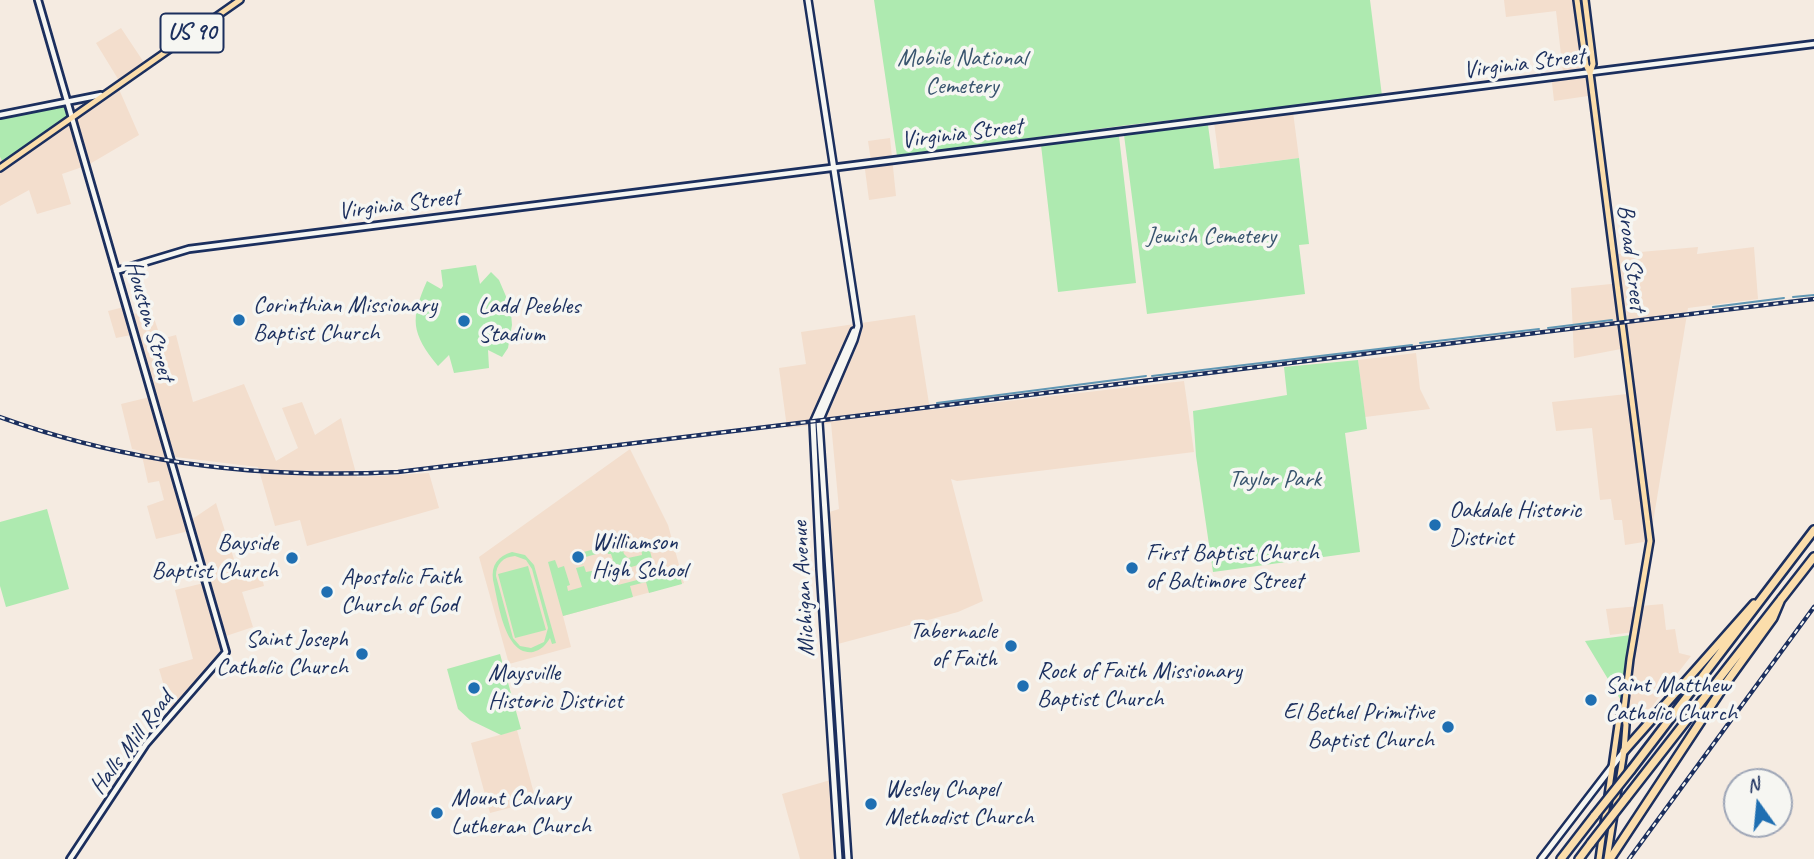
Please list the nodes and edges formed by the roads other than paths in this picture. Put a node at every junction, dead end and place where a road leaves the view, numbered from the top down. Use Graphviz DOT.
graph roads {
  1 [pos="38,0"];
  2 [pos="240,0"];
  3 [pos="808,0"];
  4 [pos="1577,0"];
  5 [pos="1585,0"];
  6 [pos="1814,44"];
  7 [pos="1590,73"];
  8 [pos="101,95"];
  9 [pos="68,102"];
  10 [pos="0,115"];
  11 [pos="71,116"];
  12 [pos="834,167"];
  13 [pos="0,168"];
  14 [pos="116,271"];
  15 [pos="858,326"];
  16 [pos="1814,530"];
  17 [pos="1814,557"];
  18 [pos="1769,589"];
  19 [pos="1781,599"];
  20 [pos="226,652"];
  21 [pos="1624,709"];
  22 [pos="1623,751"];
  23 [pos="1614,763"];
  24 [pos="70,859"];
  25 [pos="839,859"];
  26 [pos="848,859"];
  27 [pos="1541,859"];
  28 [pos="1561,859"];
  29 [pos="1579,859"];
  30 [pos="1599,859"];
  31 [pos="1609,859"];
  1 -- 9 [label="street, Houston Street"];
  2 -- 8 [label="main road, US 90"];
  3 -- 12 [label="main road, Michigan Avenue"];
  4 -- 7 [label="main road"];
  5 -- 7 [label="main road, Broad Street"];
  6 -- 7 [label="street, Virginia Street"];
  7 -- 12 [label="street, Virginia Street"];
  7 -- 21 [label="main road, Broad Street"];
  8 -- 9 [label="street"];
  8 -- 11 [label="main road, US 90"];
  9 -- 10 [label="street"];
  9 -- 11 [label="street, Houston Street"];
  11 -- 13 [label="main road, US 90"];
  11 -- 14 [label="street, Houston Street"];
  12 -- 14 [label="street, Virginia Street"];
  12 -- 15 [label="main road, Michigan Avenue"];
  14 -- 20 [label="street, Houston Street"];
  15 -- 25 [label="main road, Michigan Avenue"];
  15 -- 26 [label="main road, Michigan Avenue"];
  16 -- 18 [label="highway"];
  17 -- 19 [label="highway"];
  18 -- 22 [label="highway"];
  18 -- 28 [label="highway, bridge"];
  19 -- 29 [label="highway, bridge"];
  19 -- 31 [label="highway"];
  20 -- 24 [label="street, Halls Mill Road"];
  21 -- 22 [label="main road"];
  21 -- 23 [label="main road"];
  22 -- 23 [label="main road"];
  22 -- 31 [label="main road"];
  23 -- 27 [label="main road"];
  23 -- 30 [label="main road"];
}
